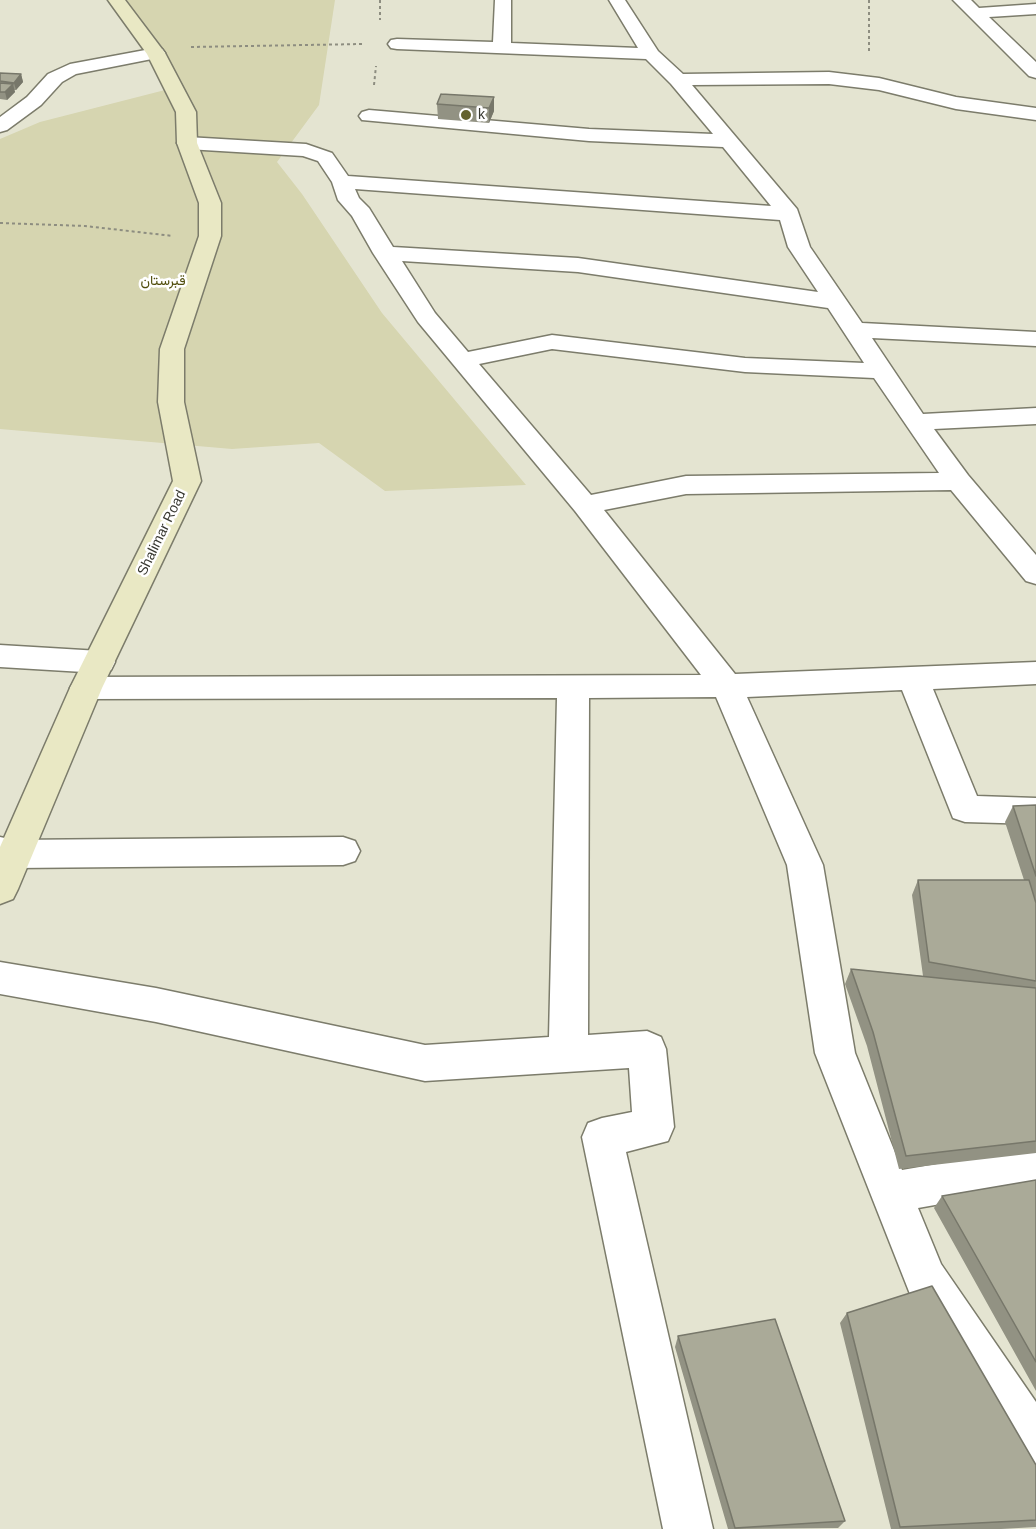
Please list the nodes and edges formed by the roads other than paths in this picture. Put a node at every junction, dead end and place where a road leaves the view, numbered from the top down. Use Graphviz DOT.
graph roads {
  1 [pos="116,0"];
  2 [pos="503,0"];
  3 [pos="617,0"];
  4 [pos="961,0"];
  5 [pos="1036,9"];
  6 [pos="975,13"];
  7 [pos="397,44"];
  8 [pos="502,48"];
  9 [pos="156,53"];
  10 [pos="651,54"];
  11 [pos="1036,72"];
  12 [pos="678,80"];
  13 [pos="1036,114"];
  14 [pos="369,116"];
  15 [pos="0,126"];
  16 [pos="729,141"];
  17 [pos="188,143"];
  18 [pos="342,182"];
  19 [pos="789,214"];
  20 [pos="384,253"];
  21 [pos="836,302"];
  22 [pos="854,330"];
  23 [pos="1036,339"];
  24 [pos="463,360"];
  25 [pos="882,371"];
  26 [pos="1036,416"];
  27 [pos="916,422"];
  28 [pos="958,481"];
  29 [pos="585,505"];
  30 [pos="1036,574"];
  31 [pos="0,656"];
  32 [pos="1036,673"];
  33 [pos="93,675"];
  34 [pos="913,678"];
  35 [pos="727,686"];
  36 [pos="573,688"];
  37 [pos="1036,811"];
  38 [pos="344,851"];
  39 [pos="7,852"];
  40 [pos="0,890"];
  41 [pos="0,978"];
  42 [pos="568,1054"];
  43 [pos="1036,1167"];
  44 [pos="890,1193"];
  45 [pos="1036,1443"];
  46 [pos="688,1529"];
  1 -- 9 [label="street, Shalimar Road"];
  2 -- 8 [label="street"];
  3 -- 10 [label="street"];
  4 -- 6 [label="street"];
  5 -- 6 [label="street"];
  6 -- 11 [label="street"];
  7 -- 8 [label="street"];
  8 -- 10 [label="street"];
  9 -- 15 [label="street"];
  9 -- 17 [label="street, Shalimar Road"];
  10 -- 12 [label="street"];
  12 -- 13 [label="street"];
  12 -- 16 [label="street"];
  14 -- 16 [label="street"];
  16 -- 19 [label="street"];
  17 -- 18 [label="street"];
  17 -- 33 [label="street, Shalimar Road"];
  18 -- 19 [label="street"];
  18 -- 20 [label="street"];
  19 -- 21 [label="street"];
  20 -- 21 [label="street"];
  20 -- 24 [label="street"];
  21 -- 22 [label="street"];
  22 -- 23 [label="street"];
  22 -- 25 [label="street"];
  24 -- 25 [label="street"];
  24 -- 29 [label="street"];
  25 -- 27 [label="street"];
  26 -- 27 [label="street"];
  27 -- 28 [label="street"];
  28 -- 29 [label="street"];
  28 -- 30 [label="street"];
  29 -- 35 [label="street"];
  31 -- 33 [label="street"];
  32 -- 34 [label="street"];
  33 -- 36 [label="street"];
  33 -- 39 [label="street, Shalimar Road"];
  34 -- 35 [label="street"];
  34 -- 37 [label="street"];
  35 -- 36 [label="street"];
  35 -- 44 [label="street"];
  36 -- 42 [label="street"];
  38 -- 39 [label="street"];
  39 -- 40 [label="street, Shalimar Road"];
  41 -- 42 [label="street"];
  42 -- 46 [label="street"];
  43 -- 44 [label="street"];
  44 -- 45 [label="street"];
}
